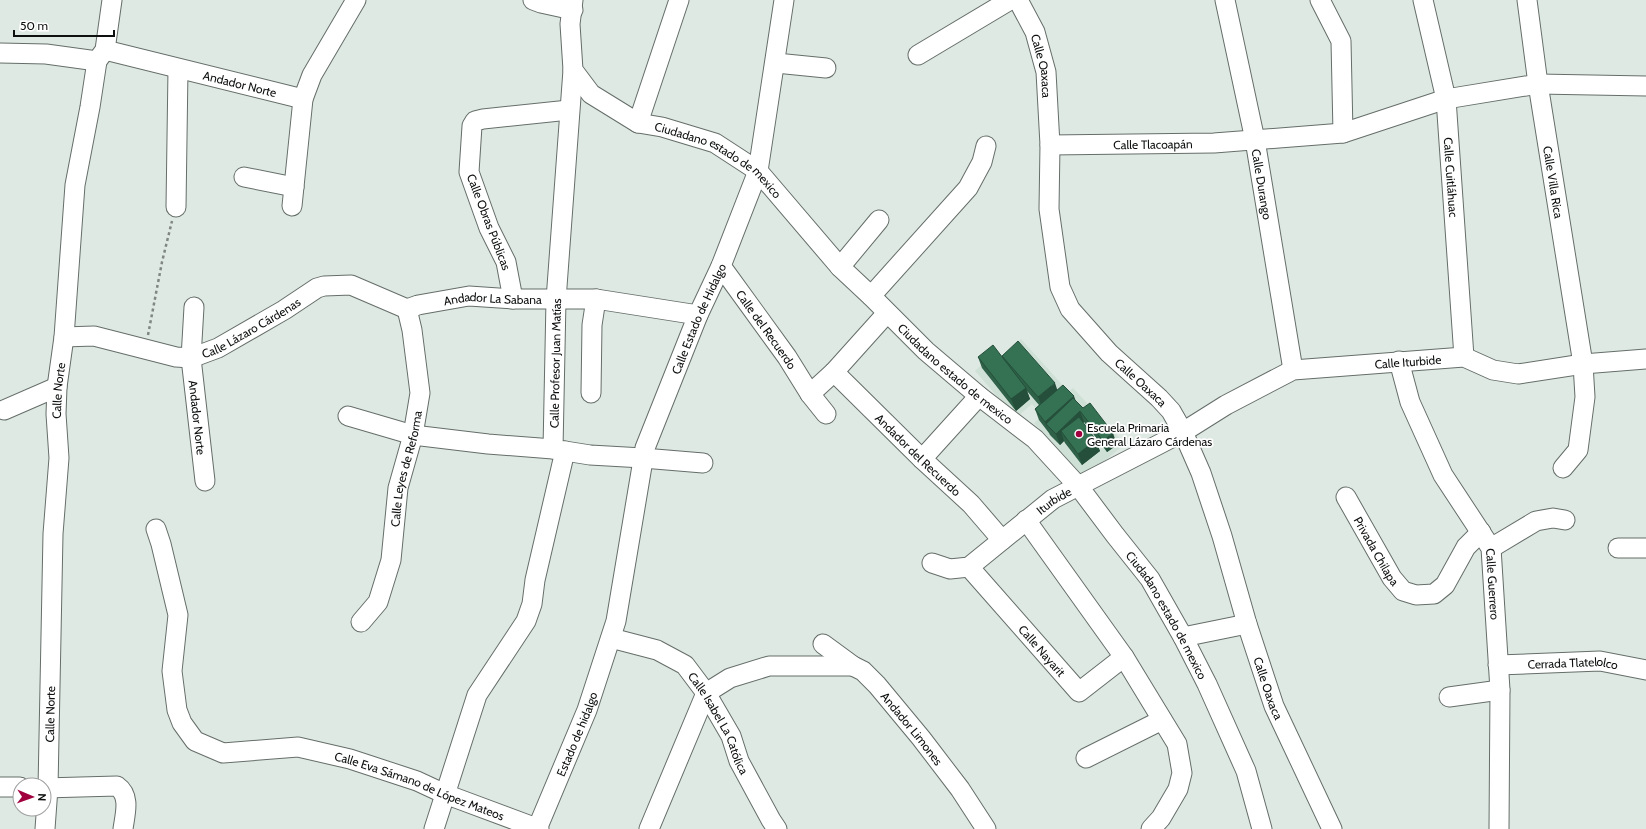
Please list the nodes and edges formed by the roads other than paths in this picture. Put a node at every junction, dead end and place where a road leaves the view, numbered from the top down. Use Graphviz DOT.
graph roads {
  1 [pos="112,0"];
  2 [pos="356,0"];
  3 [pos="533,0"];
  4 [pos="679,0"];
  5 [pos="784,0"];
  6 [pos="1010,0"];
  7 [pos="1018,0"];
  8 [pos="1225,0"];
  9 [pos="1320,0"];
  10 [pos="1423,0"];
  11 [pos="1527,0"];
  12 [pos="573,5"];
  13 [pos="0,53"];
  14 [pos="101,55"];
  15 [pos="918,55"];
  16 [pos="776,63"];
  17 [pos="826,68"];
  18 [pos="178,69"];
  19 [pos="573,70"];
  20 [pos="1538,84"];
  21 [pos="1646,86"];
  22 [pos="303,99"];
  23 [pos="1446,99"];
  24 [pos="569,110"];
  25 [pos="638,123"];
  26 [pos="1343,134"];
  27 [pos="1255,140"];
  28 [pos="986,146"];
  29 [pos="1050,146"];
  30 [pos="758,171"];
  31 [pos="244,177"];
  32 [pos="294,187"];
  33 [pos="292,206"];
  34 [pos="176,207"];
  35 [pos="879,220"];
  36 [pos="721,266"];
  37 [pos="840,267"];
  38 [pos="872,296"];
  39 [pos="513,299"];
  40 [pos="596,299"];
  41 [pos="556,300"];
  42 [pos="194,306"];
  43 [pos="407,309"];
  44 [pos="887,313"];
  45 [pos="698,315"];
  46 [pos="64,338"];
  47 [pos="1464,357"];
  48 [pos="191,358"];
  49 [pos="1646,359"];
  50 [pos="1399,361"];
  51 [pos="1583,364"];
  52 [pos="1292,370"];
  53 [pos="834,372"];
  54 [pos="57,387"];
  55 [pos="591,393"];
  56 [pos="810,394"];
  57 [pos="979,396"];
  58 [pos="4,410"];
  59 [pos="826,414"];
  60 [pos="348,416"];
  61 [pos="1183,432"];
  62 [pos="413,435"];
  63 [pos="559,450"];
  64 [pos="643,458"];
  65 [pos="922,459"];
  66 [pos="703,464"];
  67 [pos="1563,468"];
  68 [pos="205,481"];
  69 [pos="1079,487"];
  70 [pos="1346,498"];
  71 [pos="1026,520"];
  72 [pos="1565,520"];
  73 [pos="156,529"];
  74 [pos="1002,540"];
  75 [pos="1486,540"];
  76 [pos="1618,548"];
  77 [pos="1646,548"];
  78 [pos="932,563"];
  79 [pos="969,567"];
  80 [pos="361,622"];
  81 [pos="1247,624"];
  82 [pos="1183,637"];
  83 [pos="611,638"];
  84 [pos="823,644"];
  85 [pos="1124,657"];
  86 [pos="1498,665"];
  87 [pos="853,666"];
  88 [pos="1646,670"];
  89 [pos="1500,690"];
  90 [pos="706,693"];
  91 [pos="1449,697"];
  92 [pos="1162,720"];
  93 [pos="1086,758"];
  94 [pos="46,777"];
  95 [pos="0,787"];
  96 [pos="12,787"];
  97 [pos="52,788"];
  98 [pos="445,794"];
  99 [pos="45,817"];
  100 [pos="771,826"];
  101 [pos="45,829"];
  102 [pos="124,829"];
  103 [pos="434,829"];
  104 [pos="538,829"];
  105 [pos="649,829"];
  106 [pos="986,829"];
  107 [pos="1151,829"];
  108 [pos="1262,829"];
  109 [pos="1332,829"];
  110 [pos="1499,829"];
  1 -- 14 [label="street, Calle Norte"];
  2 -- 22 [label="street"];
  3 -- 12 [label="street"];
  4 -- 25 [label="street"];
  5 -- 16 [label="street, Calle Estado de Hidalgo"];
  6 -- 15 [label="street"];
  7 -- 29 [label="street, Calle Oaxaca"];
  8 -- 27 [label="street, Calle Durango"];
  9 -- 26 [label="street"];
  10 -- 23 [label="street, Calle Cuitláhuac"];
  11 -- 20 [label="street, Calle Villa Rica"];
  12 -- 19 [label="street"];
  13 -- 14 [label="street, Andador Norte"];
  14 -- 18 [label="street, Andador Norte"];
  14 -- 46 [label="street, Calle Norte"];
  16 -- 17 [label="street"];
  16 -- 30 [label="street, Calle Estado de Hidalgo"];
  18 -- 22 [label="street, Andador Norte"];
  18 -- 34 [label="street"];
  19 -- 24 [label="street, Calle Profesor Juan Matías"];
  19 -- 25 [label="street, Ciudadano estado de mexico"];
  20 -- 21 [label="street, Calle Tlacoapán"];
  20 -- 23 [label="street, Calle Tlacoapán"];
  20 -- 51 [label="street, Calle Villa Rica"];
  22 -- 32 [label="street"];
  23 -- 26 [label="street, Calle Tlacoapán"];
  23 -- 47 [label="street, Calle Cuitláhuac"];
  24 -- 39 [label="street, Calle Obras Públicas"];
  24 -- 41 [label="street, Calle Profesor Juan Matías"];
  25 -- 30 [label="street, Ciudadano estado de mexico"];
  26 -- 27 [label="street, Calle Tlacoapán"];
  27 -- 29 [label="street, Calle Tlacoapán"];
  27 -- 52 [label="street, Calle Durango"];
  28 -- 38 [label="street"];
  29 -- 61 [label="street, Calle Oaxaca"];
  30 -- 36 [label="street, Calle Estado de Hidalgo"];
  30 -- 37 [label="street, Ciudadano estado de mexico"];
  31 -- 32 [label="street"];
  32 -- 33 [label="street"];
  35 -- 37 [label="street"];
  36 -- 45 [label="street, Calle Estado de Hidalgo"];
  36 -- 56 [label="street, Calle del Recuerdo"];
  37 -- 38 [label="street, Ciudadano estado de mexico"];
  38 -- 44 [label="street, Ciudadano estado de mexico"];
  39 -- 41 [label="street, Andador La Sabana"];
  39 -- 43 [label="street, Andador La Sabana"];
  40 -- 41 [label="street, Andador La Sabana"];
  40 -- 45 [label="street, Andador La Sabana"];
  40 -- 55 [label="street"];
  41 -- 63 [label="street, Calle Profesor Juan Matías"];
  42 -- 48 [label="street, Andador Norte"];
  43 -- 48 [label="street, Calle Lázaro Cárdenas"];
  43 -- 62 [label="street, Calle Leyes de Reforma"];
  44 -- 53 [label="street"];
  44 -- 57 [label="street, Ciudadano estado de mexico"];
  45 -- 64 [label="street, Calle Estado de Hidalgo"];
  46 -- 48 [label="street, Calle Lázaro Cárdenas"];
  46 -- 54 [label="street, Calle Norte"];
  47 -- 50 [label="street, Calle Iturbide"];
  47 -- 51 [label="street, Calle Iturbide"];
  48 -- 68 [label="street, Andador Norte"];
  49 -- 51 [label="street, Calle Iturbide"];
  50 -- 52 [label="street, Calle Iturbide"];
  50 -- 75 [label="street, Calle Guerrero"];
  51 -- 67 [label="street, Calle Villa Rica"];
  52 -- 61 [label="street, Calle Iturbide"];
  53 -- 56 [label="street"];
  53 -- 65 [label="street, Andador del Recuerdo"];
  54 -- 58 [label="street"];
  54 -- 94 [label="street, Calle Norte"];
  56 -- 59 [label="street, Calle del Recuerdo"];
  57 -- 65 [label="street"];
  57 -- 69 [label="street, Ciudadano estado de mexico"];
  60 -- 62 [label="street"];
  61 -- 69 [label="street, Iturbide"];
  61 -- 81 [label="street, Calle Oaxaca"];
  62 -- 63 [label="street"];
  62 -- 80 [label="street, Calle Leyes de Reforma"];
  63 -- 64 [label="street"];
  63 -- 98 [label="street, Calle Profesor Juan Matías"];
  64 -- 66 [label="street"];
  64 -- 83 [label="street, Calle Estado de Hidalgo"];
  65 -- 74 [label="street, Andador del Recuerdo"];
  69 -- 71 [label="street, Iturbide"];
  69 -- 82 [label="street, Ciudadano estado de mexico"];
  70 -- 75 [label="street, Privada Chilapa"];
  71 -- 74 [label="street, Iturbide"];
  71 -- 85 [label="street"];
  72 -- 75 [label="street"];
  73 -- 98 [label="street, Calle Eva Sámano de López Mateos"];
  74 -- 79 [label="street, Iturbide"];
  75 -- 86 [label="street, Calle Guerrero"];
  76 -- 77 [label="street"];
  78 -- 79 [label="street"];
  79 -- 85 [label="street, Calle Nayarit"];
  81 -- 82 [label="street"];
  81 -- 109 [label="street, Calle Oaxaca"];
  82 -- 108 [label="street, Ciudadano estado de mexico"];
  83 -- 90 [label="street, Calle Isabel La Católica"];
  83 -- 104 [label="street, Estado de hidalgo"];
  84 -- 87 [label="street, Andador Limones"];
  85 -- 92 [label="street"];
  86 -- 88 [label="street, Cerrada Tlatelolco"];
  86 -- 89 [label="street, Calle Guerrero"];
  87 -- 90 [label="street"];
  87 -- 106 [label="street, Andador Limones"];
  89 -- 91 [label="street"];
  89 -- 110 [label="street, Calle Guerrero"];
  90 -- 100 [label="street, Calle Isabel La Católica"];
  90 -- 105 [label="street"];
  92 -- 93 [label="street"];
  92 -- 107 [label="street"];
  95 -- 96 [label="street"];
  97 -- 102 [label="street"];
  98 -- 103 [label="street, Calle Profesor Juan Matías"];
  98 -- 104 [label="street, Calle Eva Sámano de López Mateos"];
  99 -- 101 [label="street, Calle Norte"];
}
